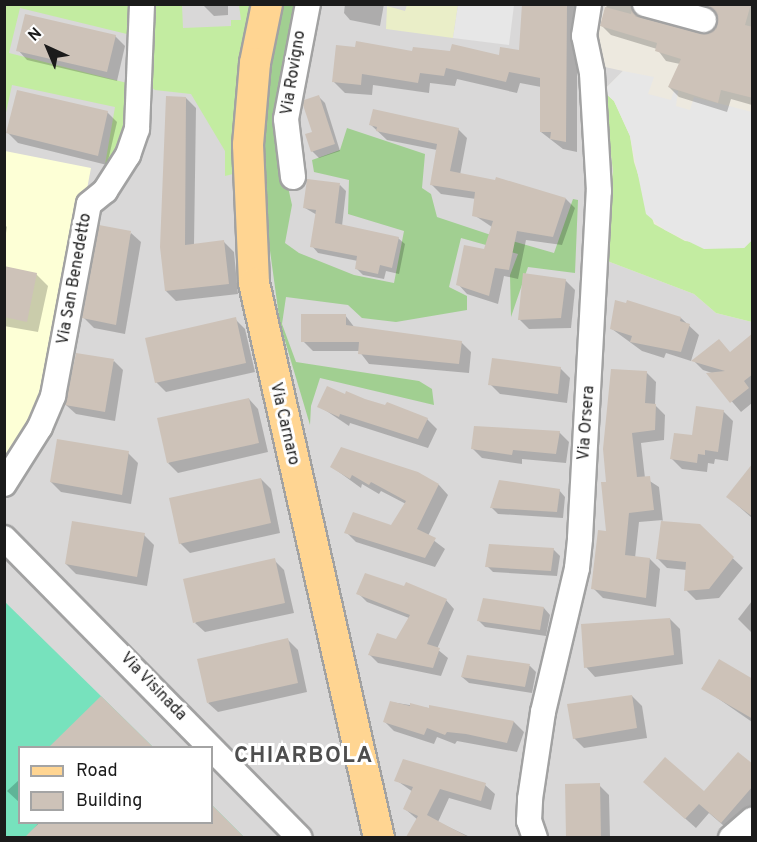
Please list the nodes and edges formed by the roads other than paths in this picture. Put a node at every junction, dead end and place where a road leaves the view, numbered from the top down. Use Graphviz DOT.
graph roads {
  1 [pos="142,4"];
  2 [pos="267,4"];
  3 [pos="308,4"];
  4 [pos="588,4"];
  5 [pos="645,4"];
  6 [pos="704,20"];
  7 [pos="293,177"];
  8 [pos="4,484"];
  9 [pos="4,538"];
  10 [pos="210,746"];
  11 [pos="213,749"];
  12 [pos="753,820"];
  13 [pos="300,837"];
  14 [pos="379,837"];
  15 [pos="535,837"];
  16 [pos="731,837"];
  1 -- 8 [label="street, Via San Benedetto"];
  2 -- 14 [label="main road, Via Carnaro"];
  3 -- 7 [label="street, Via Rovigno"];
  4 -- 15 [label="street, Via Orsera"];
  5 -- 6 [label="street"];
  9 -- 10 [label="street, Via Visinada"];
  11 -- 13 [label="street, Via Visinada"];
  12 -- 16 [label="street"];
}
